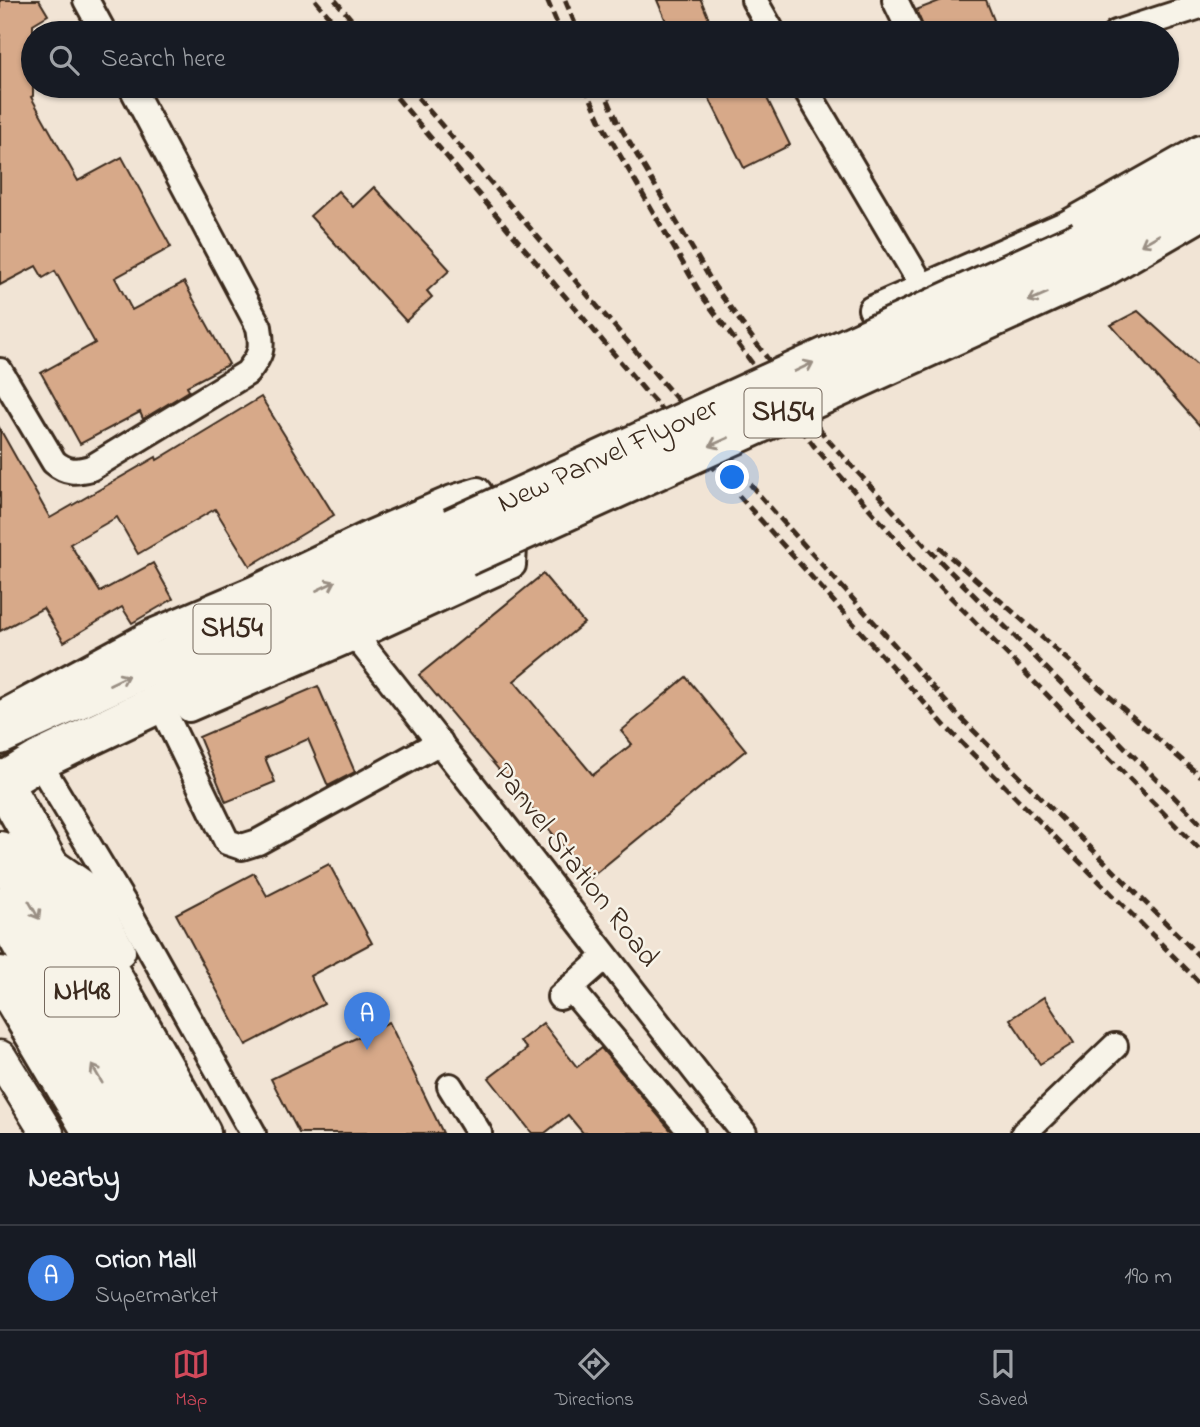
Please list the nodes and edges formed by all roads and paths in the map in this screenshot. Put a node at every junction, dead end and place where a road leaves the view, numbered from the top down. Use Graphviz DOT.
graph roads {
  1 [pos="86,0"];
  2 [pos="754,0"];
  3 [pos="895,0"];
  4 [pos="1200,6"];
  5 [pos="97,21"];
  6 [pos="766,21"];
  7 [pos="905,21"];
  8 [pos="1153,21"];
  9 [pos="137,98"];
  10 [pos="811,98"];
  11 [pos="1200,148"];
  12 [pos="1200,175"];
  13 [pos="1200,211"];
  14 [pos="1091,255"];
  15 [pos="922,286"];
  16 [pos="871,309"];
  17 [pos="0,371"];
  18 [pos="459,543"];
  19 [pos="356,637"];
  20 [pos="167,718"];
  21 [pos="3,720"];
  22 [pos="440,742"];
  23 [pos="42,769"];
  24 [pos="3,786"];
  25 [pos="0,851"];
  26 [pos="44,859"];
  27 [pos="0,907"];
  28 [pos="605,957"];
  29 [pos="0,976"];
  30 [pos="1115,1046"];
  31 [pos="5,1074"];
  32 [pos="450,1086"];
  33 [pos="47,1133"];
  34 [pos="93,1133"];
  35 [pos="131,1133"];
  36 [pos="164,1133"];
  37 [pos="201,1133"];
  38 [pos="219,1133"];
  39 [pos="253,1133"];
  40 [pos="479,1133"];
  41 [pos="692,1133"];
  42 [pos="744,1133"];
  43 [pos="1024,1133"];
  1 -- 5 [label="street"];
  2 -- 6 [label="street"];
  3 -- 7 [label="street"];
  4 -- 8 [label="street"];
  9 -- 17 [label="street"];
  10 -- 15 [label="street"];
  11 -- 15 [label="street"];
  12 -- 14 [label="main road, New Panvel Flyover / SH54"];
  13 -- 14 [label="main road, New Panvel Flyover / SH54, one-way"];
  14 -- 18 [label="main road, New Panvel Flyover / SH54, bridge"];
  15 -- 16 [label="street"];
  21 -- 18 [label="main road, New Panvel Flyover / SH54, one-way"];
  18 -- 23 [label="main road, New Panvel Flyover / SH54"];
  19 -- 20 [label="street"];
  19 -- 21 [label="street"];
  19 -- 22 [label="street, Panvel Station Road"];
  20 -- 22 [label="street"];
  20 -- 23 [label="street"];
  22 -- 28 [label="street, Panvel Station Road"];
  23 -- 24 [label="main road, SH54"];
  23 -- 39 [label="street"];
  24 -- 26 [label="main road"];
  25 -- 36 [label="main road, NH48, one-way"];
  26 -- 37 [label="main road"];
  26 -- 38 [label="street"];
  35 -- 27 [label="main road, NH48, one-way"];
  28 -- 41 [label="street"];
  28 -- 42 [label="street, Panvel Station Road"];
  29 -- 34 [label="main road"];
  30 -- 43 [label="street"];
  31 -- 33 [label="street"];
  32 -- 40 [label="street"];
}
